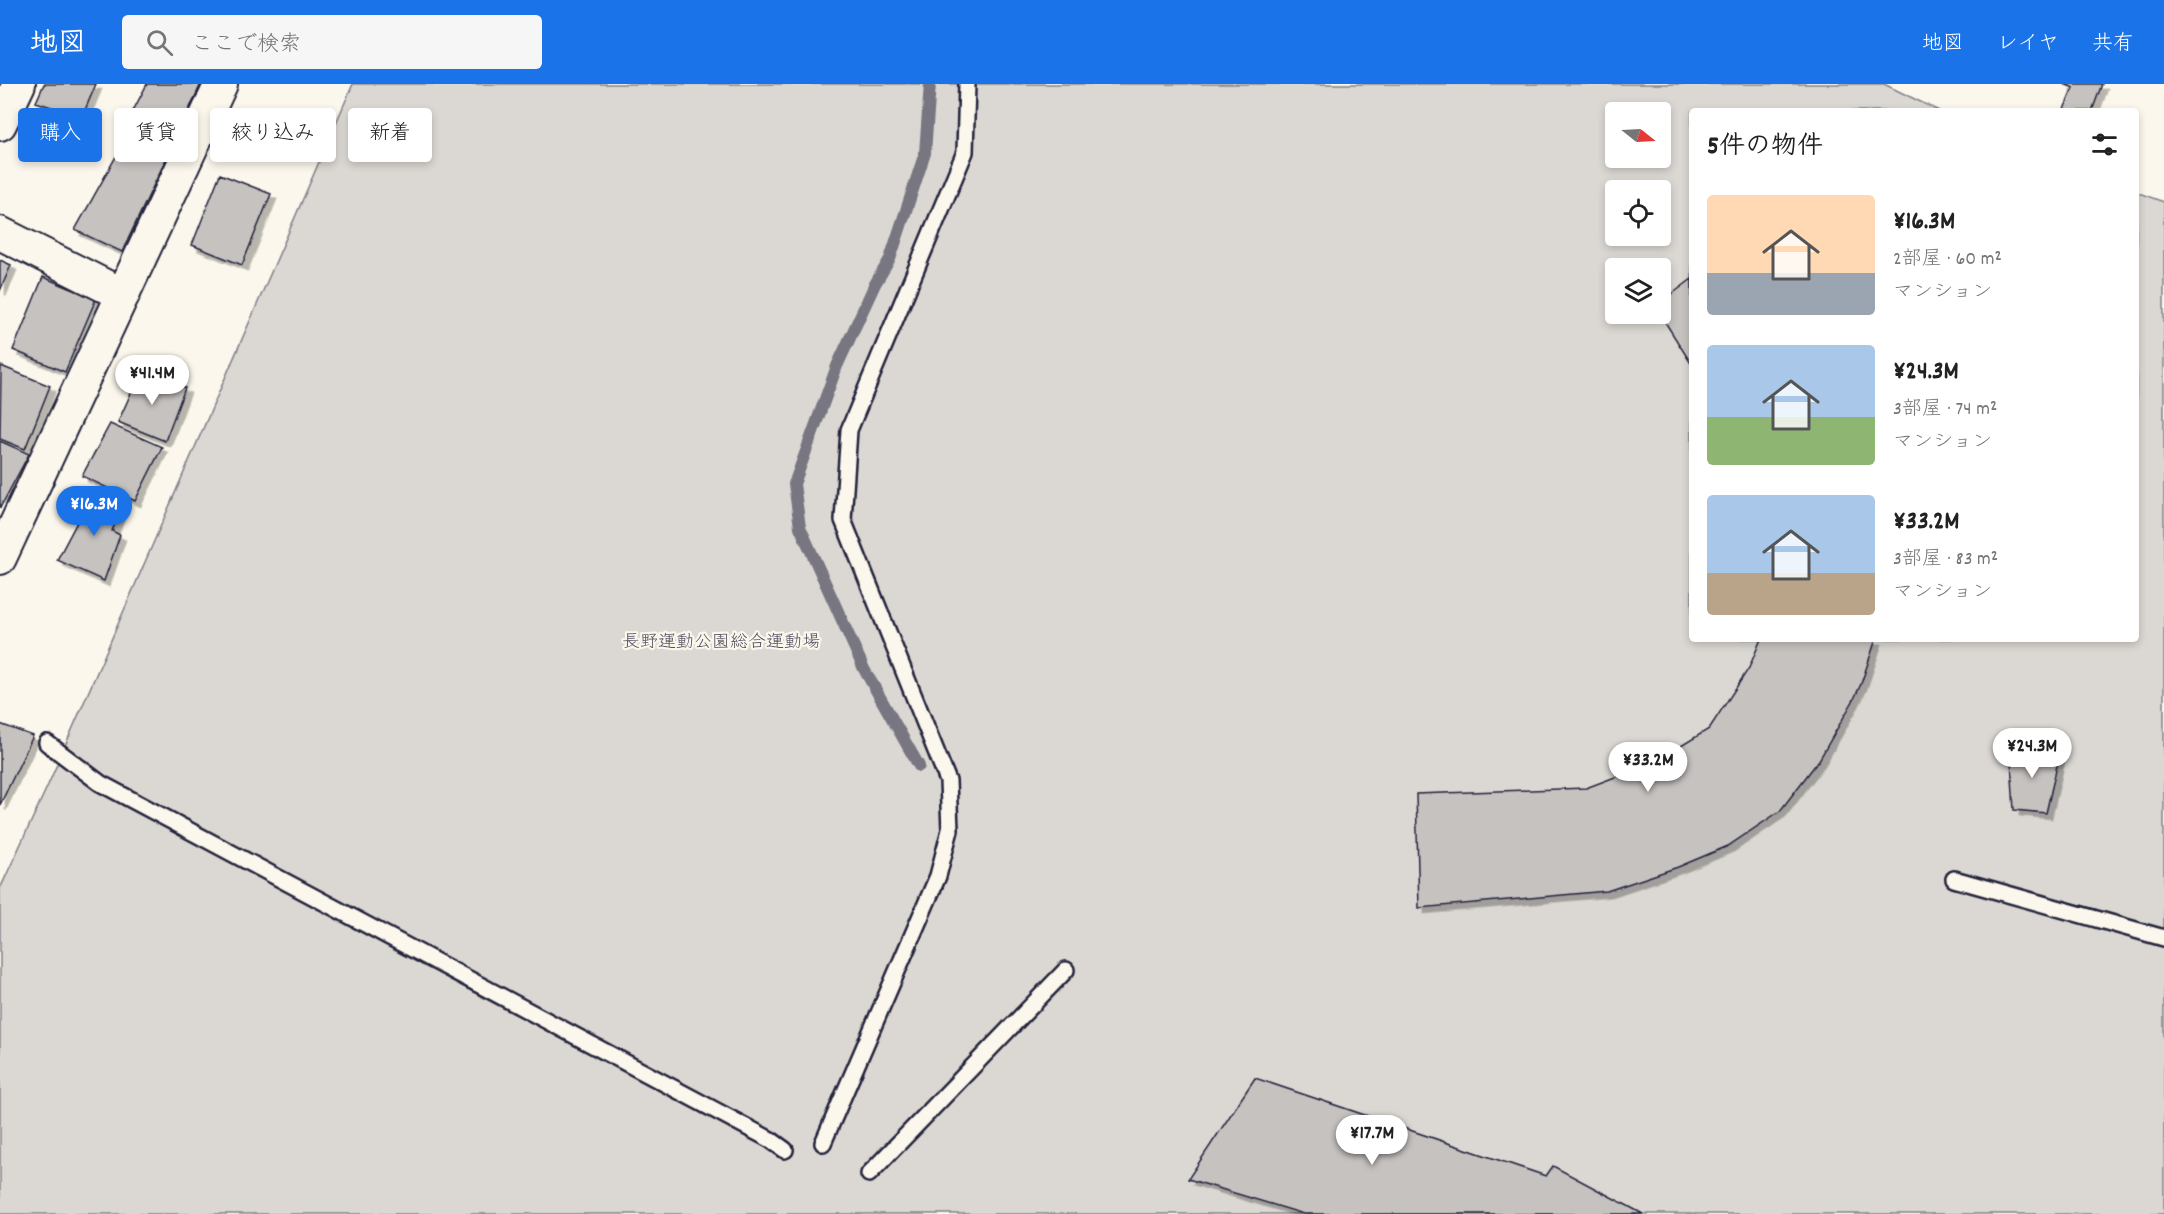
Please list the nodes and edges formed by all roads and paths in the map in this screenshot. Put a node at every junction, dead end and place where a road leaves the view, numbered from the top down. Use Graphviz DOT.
graph roads {
  1 [pos="19,84"];
  2 [pos="221,84"];
  3 [pos="967,84"];
  4 [pos="0,124"];
  5 [pos="0,233"];
  6 [pos="123,295"];
  7 [pos="1,553"];
  8 [pos="47,743"];
  9 [pos="1954,879"];
  10 [pos="2164,938"];
  11 [pos="1066,970"];
  12 [pos="823,1143"];
  13 [pos="785,1150"];
  14 [pos="869,1174"];
  1 -- 4 [label="street"];
  2 -- 6 [label="street"];
  3 -- 12 [label="lane"];
  5 -- 6 [label="street"];
  6 -- 7 [label="street"];
  8 -- 13 [label="lane"];
  9 -- 10 [label="lane"];
  11 -- 14 [label="lane"];
}
